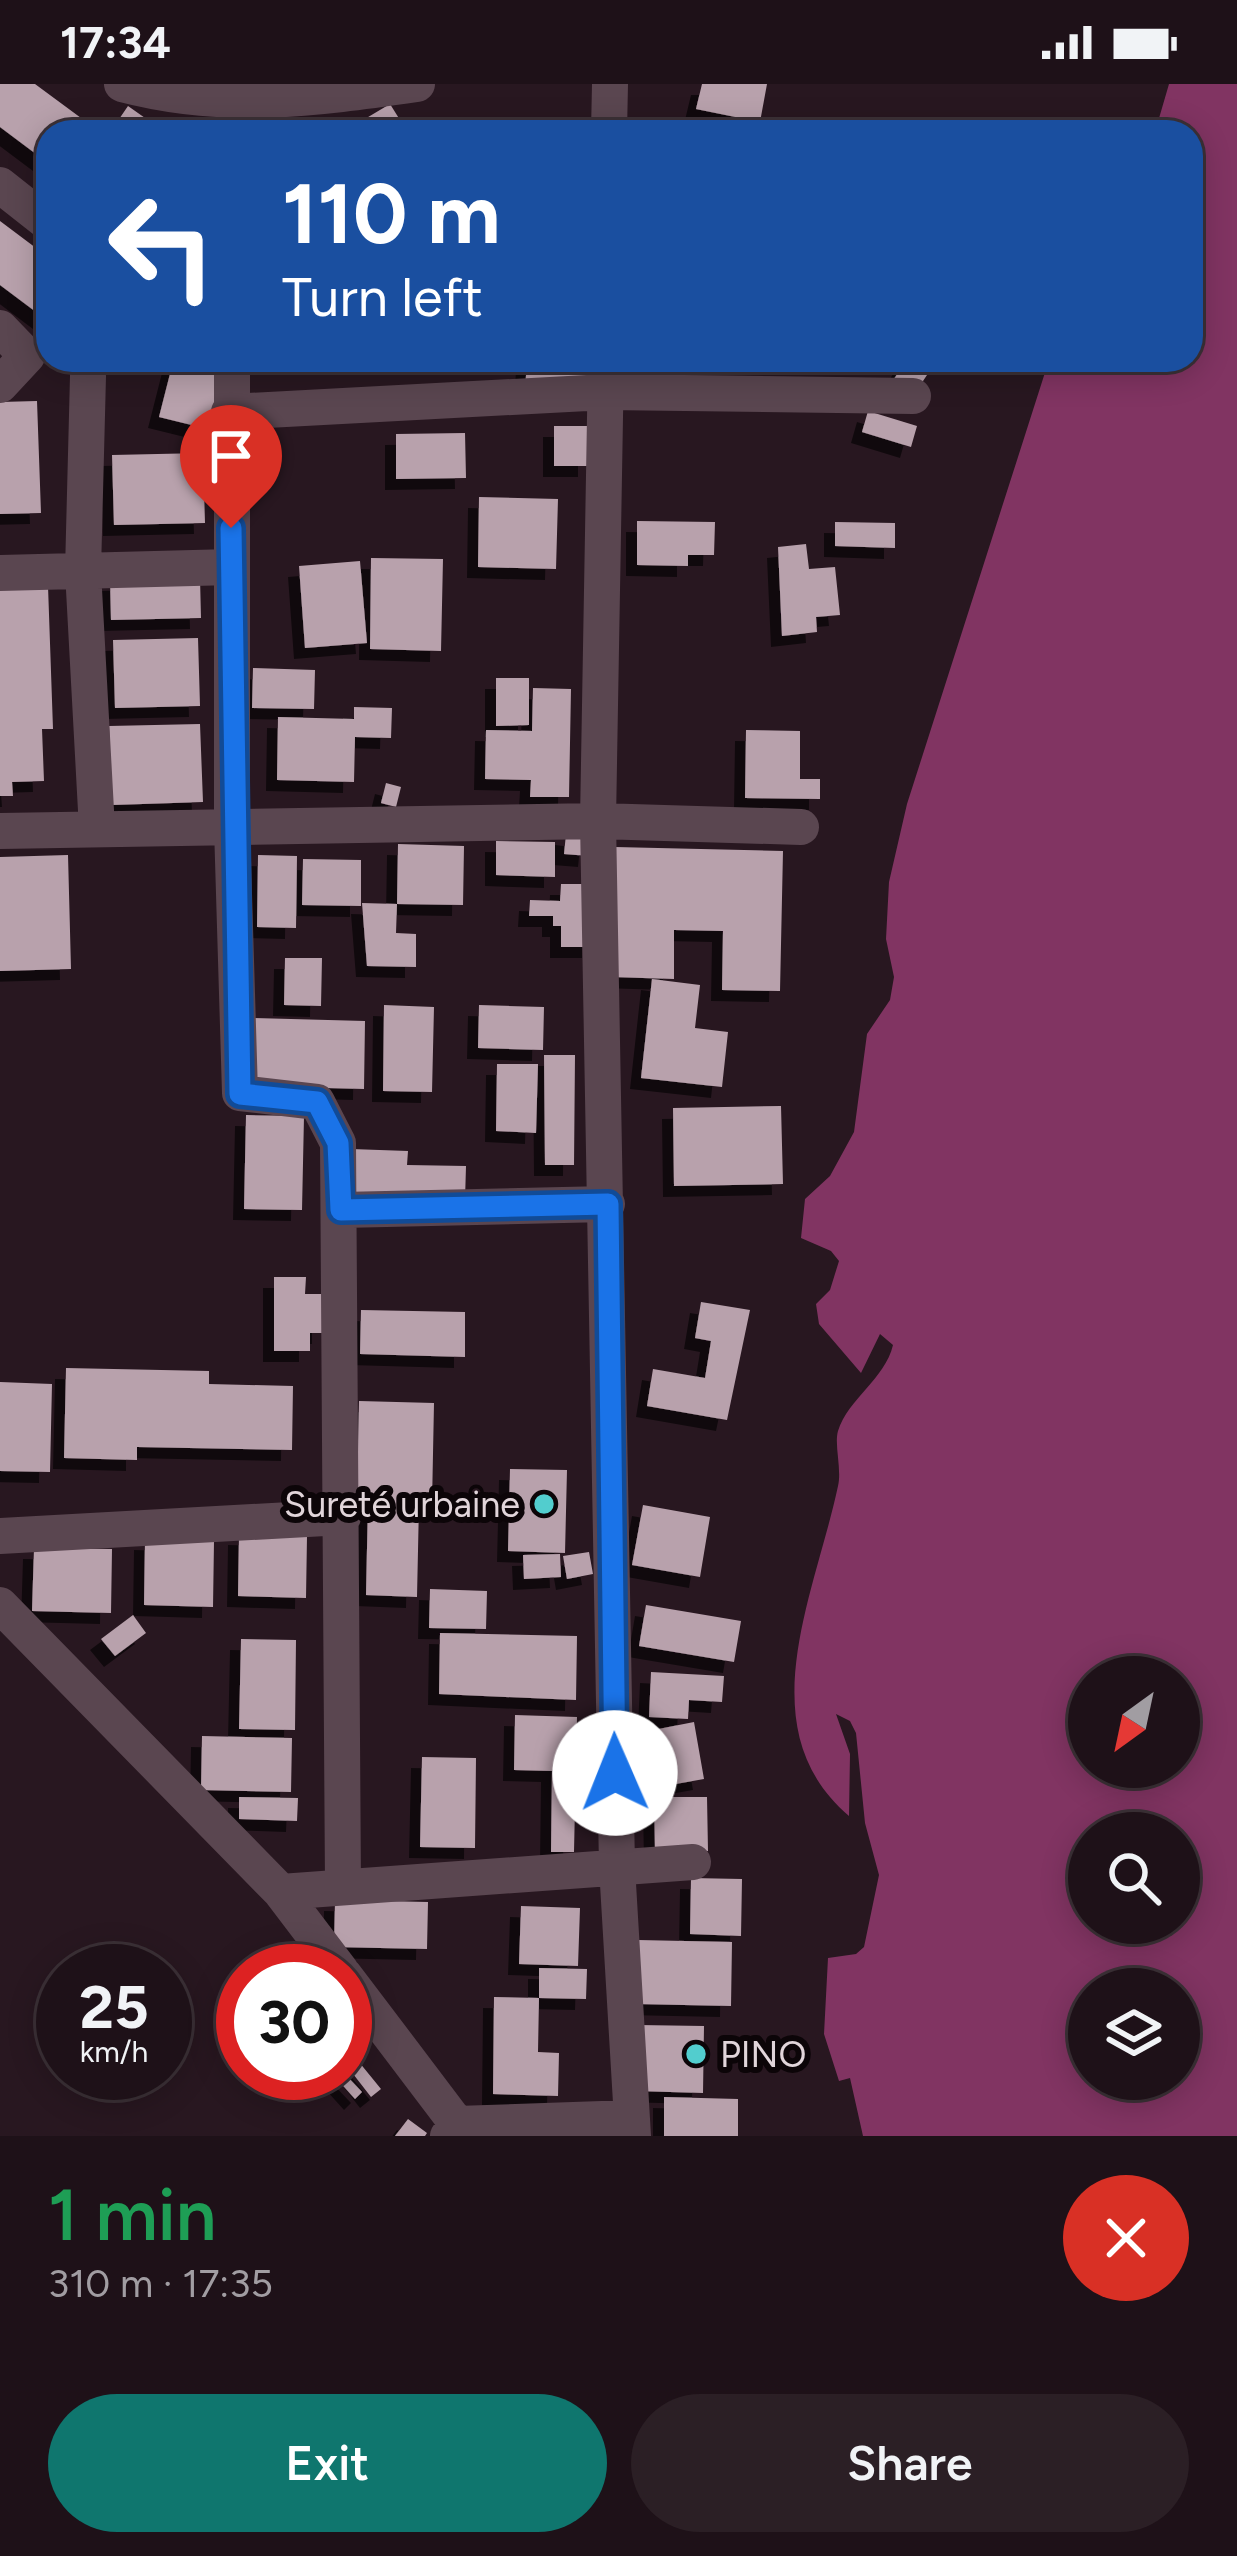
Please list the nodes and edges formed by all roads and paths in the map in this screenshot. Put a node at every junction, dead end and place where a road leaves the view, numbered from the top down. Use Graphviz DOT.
graph roads {
  1 [pos="122,84"];
  2 [pos="416,84"];
  3 [pos="610,84"];
  4 [pos="609,120"];
  5 [pos="0,185"];
  6 [pos="36,214"];
  7 [pos="0,328"];
  8 [pos="232,372"];
  9 [pos="88,376"];
  10 [pos="606,376"];
  11 [pos="0,385"];
  12 [pos="913,395"];
  13 [pos="230,412"];
  14 [pos="232,567"];
  15 [pos="83,571"];
  16 [pos="0,573"];
  17 [pos="598,821"];
  18 [pos="800,826"];
  19 [pos="232,827"];
  20 [pos="97,830"];
  21 [pos="0,831"];
  22 [pos="608,1204"];
  23 [pos="341,1210"];
  24 [pos="343,1517"];
  25 [pos="0,1536"];
  26 [pos="0,1605"];
  27 [pos="693,1862"];
  28 [pos="617,1867"];
  29 [pos="344,1887"];
  30 [pos="281,1892"];
  31 [pos="320,1944"];
  32 [pos="372,2015"];
  33 [pos="632,2127"];
  34 [pos="453,2130"];
  1 -- 2 [label="street"];
  3 -- 4 [label="street"];
  5 -- 6 [label="street"];
  7 -- 11 [label="street"];
  8 -- 13 [label="street"];
  9 -- 15 [label="street"];
  10 -- 12 [label="street"];
  10 -- 13 [label="street"];
  10 -- 17 [label="street"];
  13 -- 14 [label="street"];
  14 -- 15 [label="street"];
  14 -- 19 [label="street"];
  15 -- 16 [label="street"];
  15 -- 20 [label="street"];
  17 -- 18 [label="street"];
  17 -- 19 [label="street"];
  17 -- 22 [label="street"];
  19 -- 20 [label="street"];
  19 -- 23 [label="street"];
  20 -- 21 [label="street"];
  22 -- 23 [label="street"];
  22 -- 28 [label="street"];
  23 -- 24 [label="street"];
  24 -- 25 [label="street"];
  24 -- 29 [label="street"];
  26 -- 30 [label="street"];
  27 -- 28 [label="street"];
  28 -- 29 [label="street"];
  28 -- 33 [label="street"];
  29 -- 30 [label="street"];
  30 -- 31 [label="street"];
  32 -- 34 [label="street"];
  33 -- 34 [label="street"];
}
